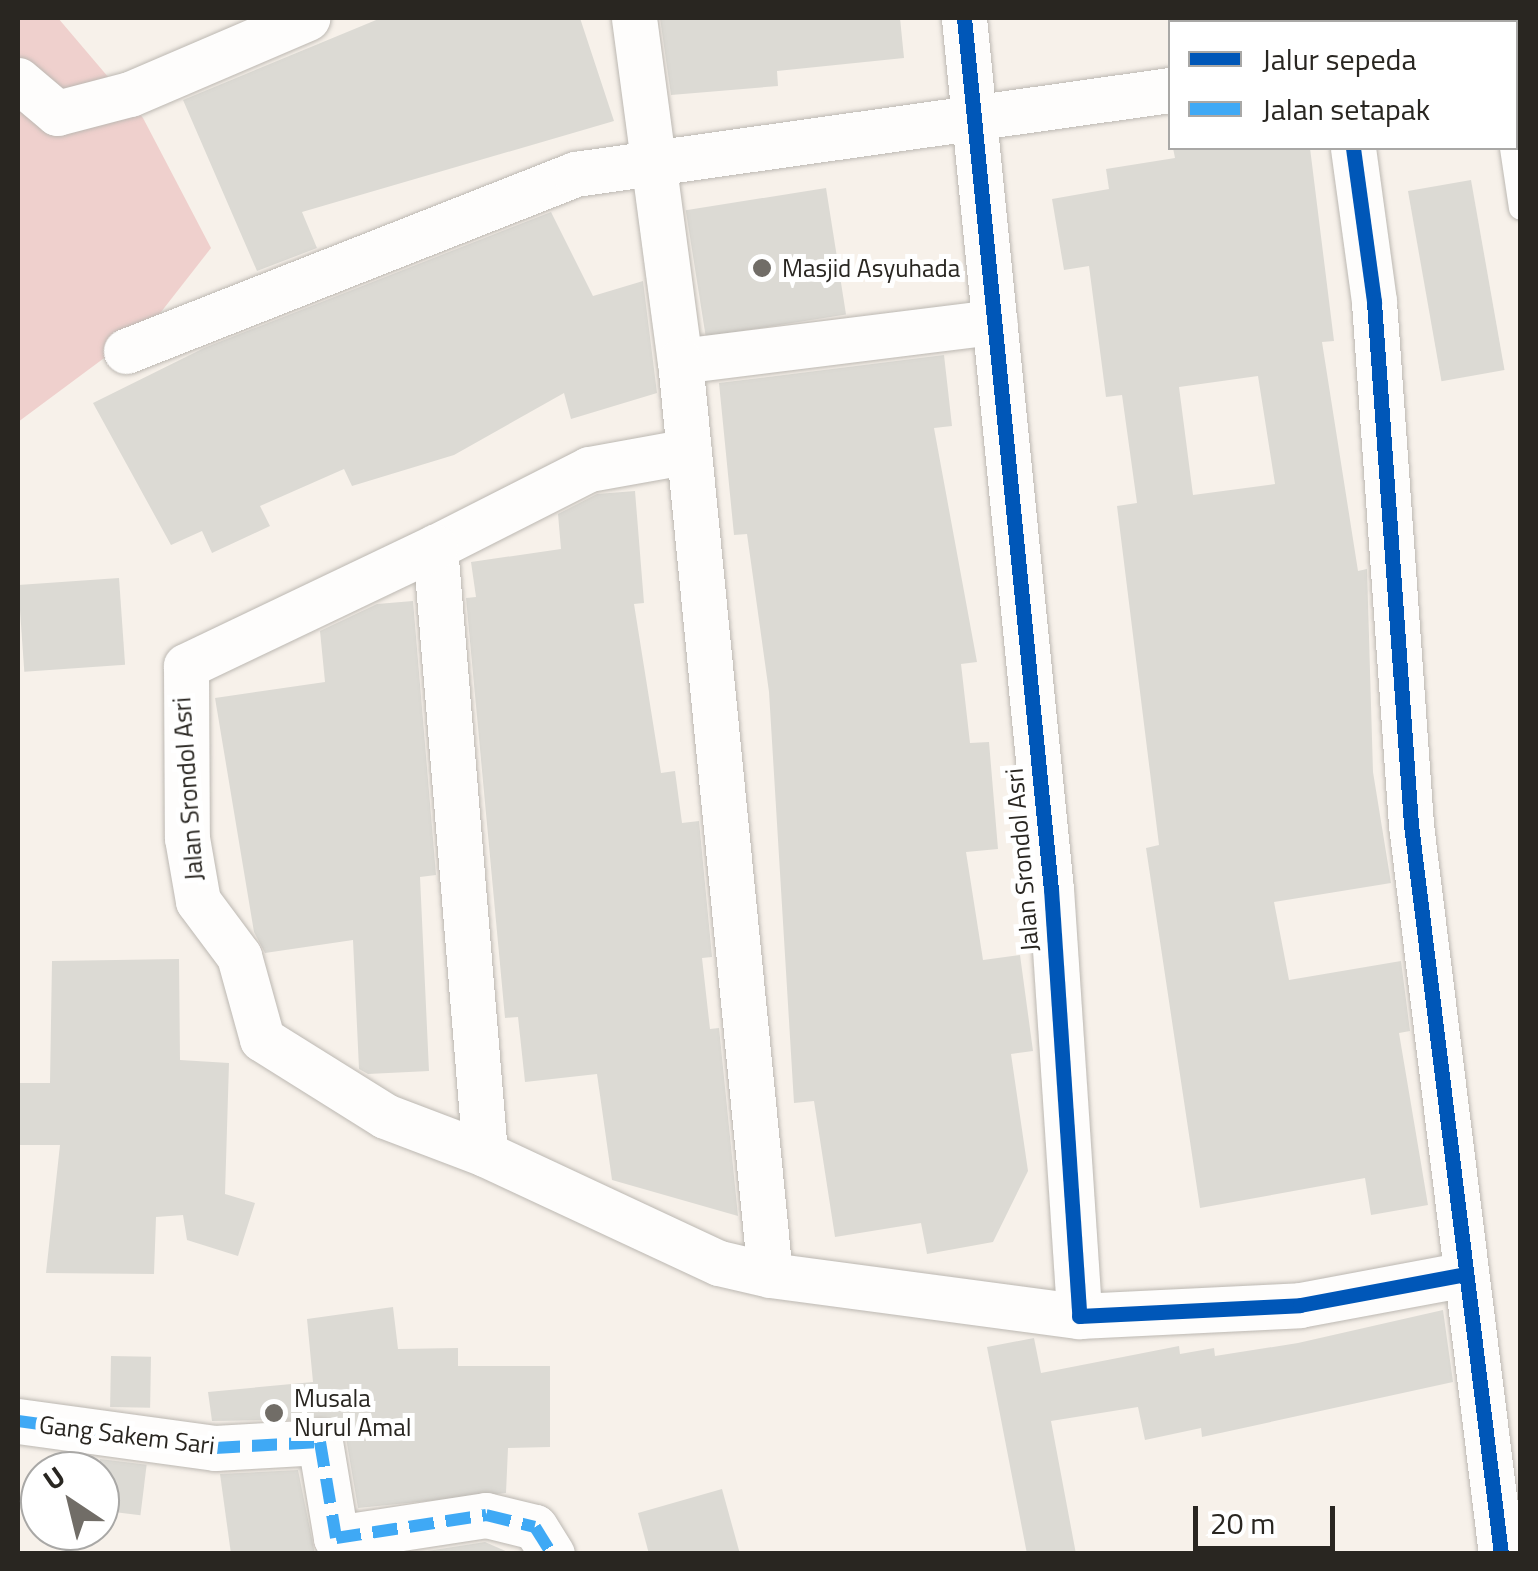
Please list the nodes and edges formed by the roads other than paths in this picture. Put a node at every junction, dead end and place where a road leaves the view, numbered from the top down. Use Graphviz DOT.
graph roads {
  1 [pos="308,18"];
  2 [pos="634,18"];
  3 [pos="964,18"];
  4 [pos="18,80"];
  5 [pos="1168,90"];
  6 [pos="974,115"];
  7 [pos="1353,150"];
  8 [pos="1511,150"];
  9 [pos="656,156"];
  10 [pos="1518,177"];
  11 [pos="1520,208"];
  12 [pos="995,322"];
  13 [pos="126,351"];
  14 [pos="680,361"];
  15 [pos="689,452"];
  16 [pos="436,547"];
  17 [pos="485,1154"];
  18 [pos="770,1275"];
  19 [pos="1461,1276"];
  20 [pos="1079,1316"];
  21 [pos="18,1421"];
  22 [pos="552,1554"];
  23 [pos="1501,1554"];
  1 -- 4 [label="street"];
  2 -- 9 [label="street"];
  3 -- 6 [label="street, Jalan Srondol Asri"];
  5 -- 6 [label="street"];
  6 -- 9 [label="street"];
  6 -- 12 [label="street, Jalan Srondol Asri"];
  7 -- 19 [label="street"];
  8 -- 10 [label="lane"];
  9 -- 13 [label="street"];
  9 -- 14 [label="street"];
  10 -- 11 [label="lane"];
  12 -- 14 [label="street"];
  12 -- 20 [label="street, Jalan Srondol Asri"];
  14 -- 15 [label="street"];
  15 -- 16 [label="street, Jalan Srondol Asri"];
  15 -- 18 [label="street"];
  16 -- 17 [label="street"];
  16 -- 17 [label="street, Jalan Srondol Asri"];
  17 -- 18 [label="street, Jalan Srondol Asri"];
  18 -- 20 [label="street, Jalan Srondol Asri"];
  19 -- 20 [label="street, Jalan Srondol Asri"];
  19 -- 23 [label="street"];
  21 -- 22 [label="street, Gang Sakem Sari"];
}
